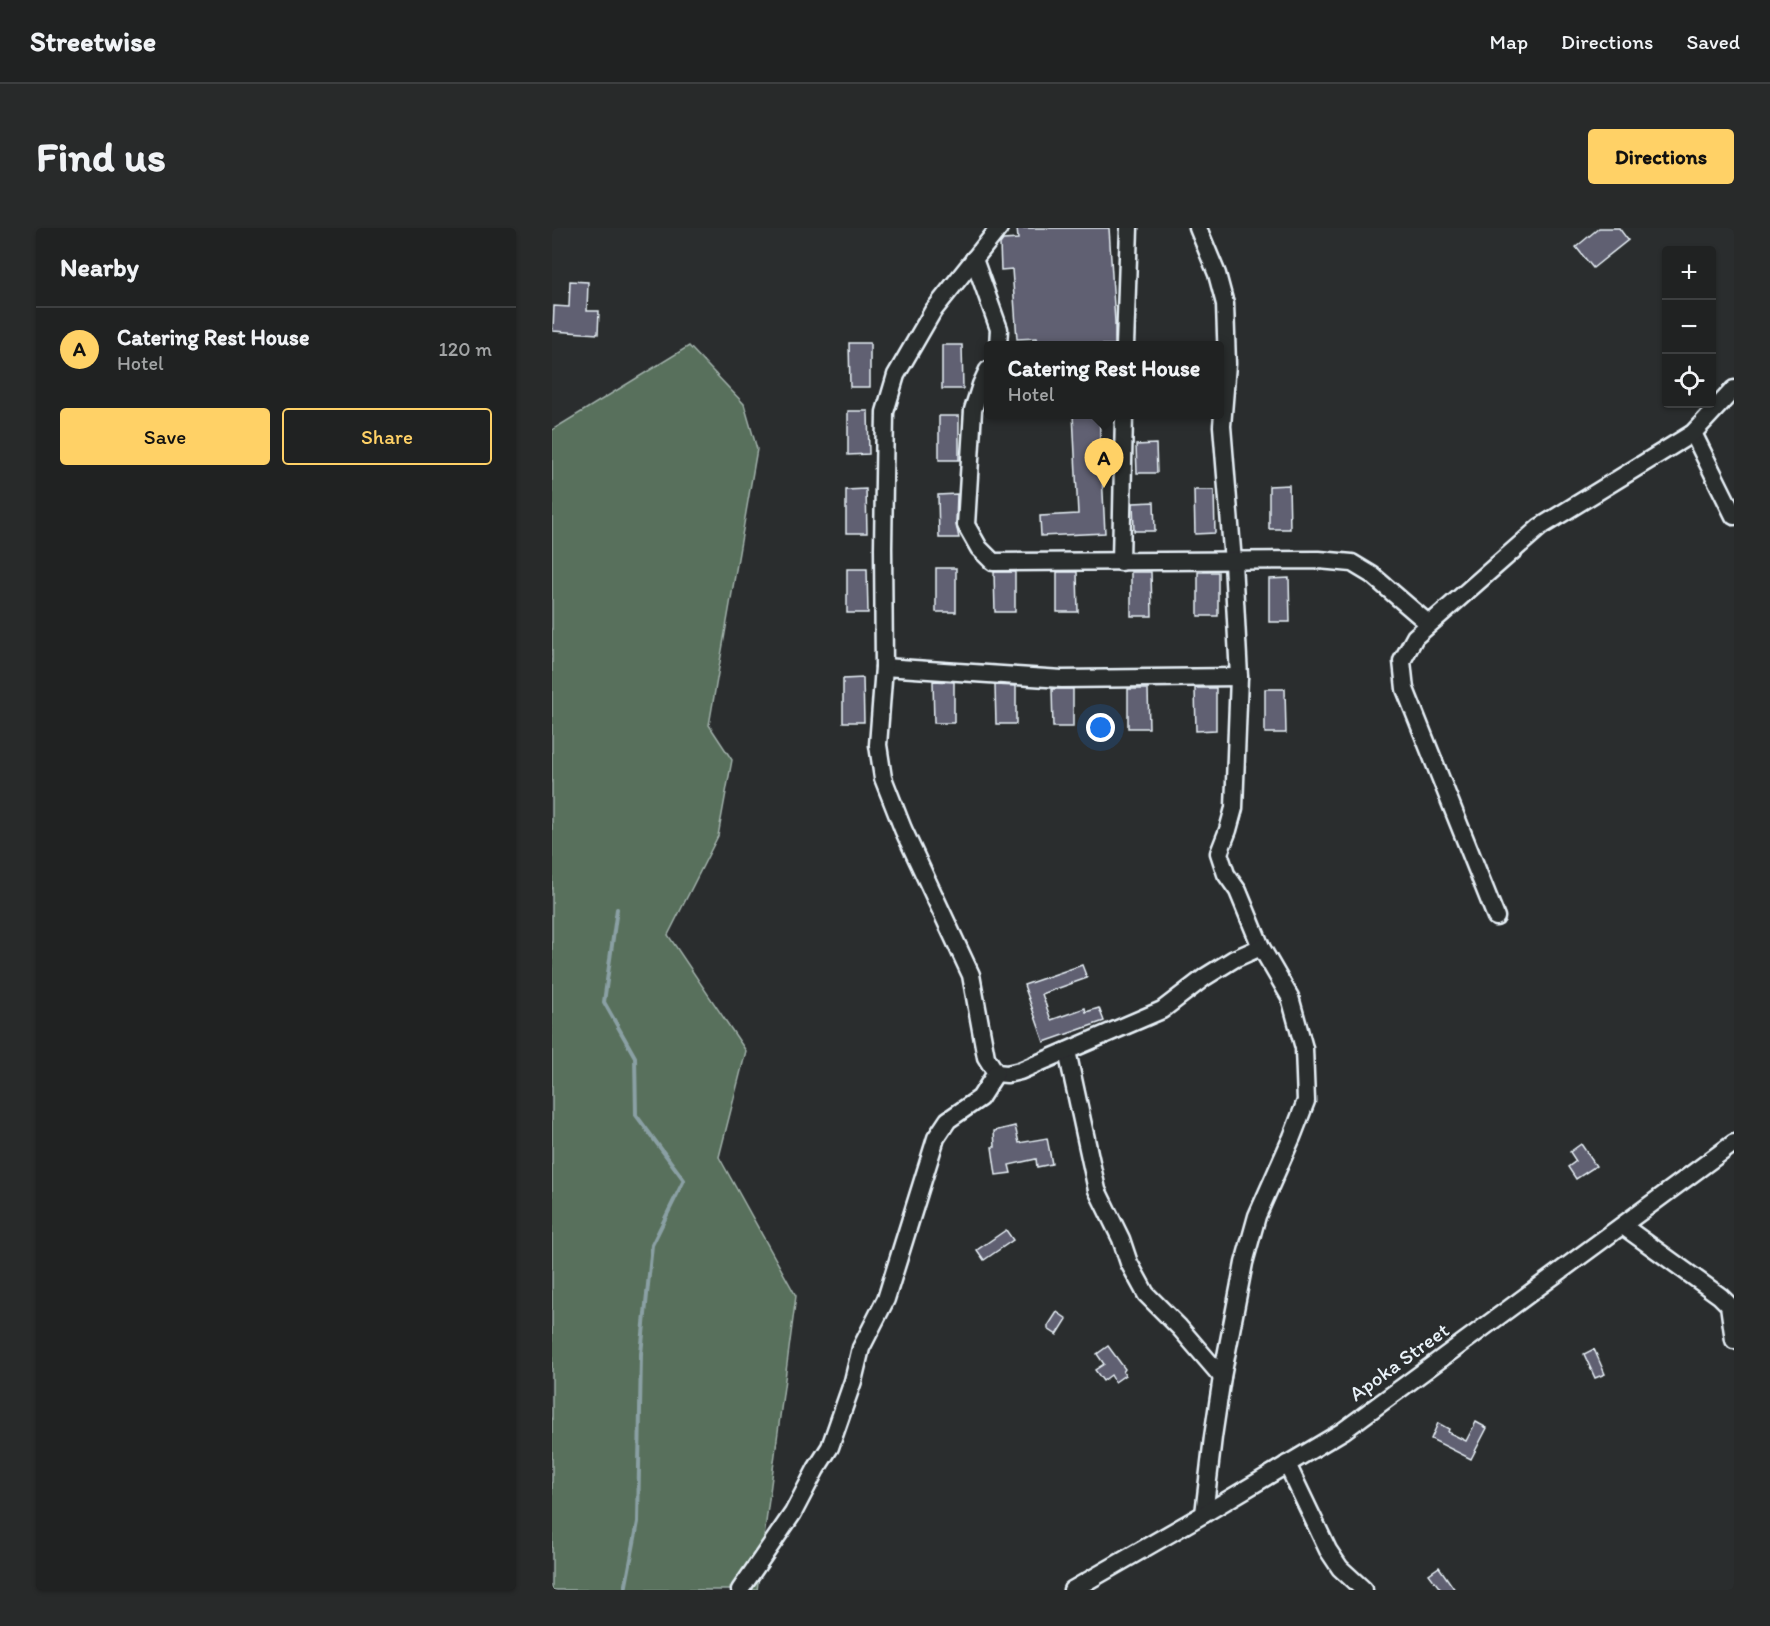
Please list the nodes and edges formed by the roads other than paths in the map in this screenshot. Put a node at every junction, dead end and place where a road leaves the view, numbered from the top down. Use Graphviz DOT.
graph roads {
  1 [pos="999,228"];
  2 [pos="1129,228"];
  3 [pos="1198,228"];
  4 [pos="974,259"];
  5 [pos="998,341"];
  6 [pos="1125,341"];
  7 [pos="1224,341"];
  8 [pos="984,379"];
  9 [pos="1734,389"];
  10 [pos="1124,419"];
  11 [pos="1222,419"];
  12 [pos="1694,433"];
  13 [pos="1734,516"];
  14 [pos="1121,562"];
  15 [pos="1233,562"];
  16 [pos="1429,624"];
  17 [pos="884,666"];
  18 [pos="1239,677"];
  19 [pos="1496,917"];
  20 [pos="1261,947"];
  21 [pos="1067,1051"];
  22 [pos="996,1073"];
  23 [pos="1734,1143"];
  24 [pos="1623,1226"];
  25 [pos="1734,1340"];
  26 [pos="1222,1377"];
  27 [pos="1287,1464"];
  28 [pos="1204,1514"];
  29 [pos="740,1590"];
  30 [pos="1072,1590"];
  31 [pos="1364,1590"];
  1 -- 4 [label="street"];
  2 -- 6 [label="street"];
  3 -- 7 [label="street"];
  4 -- 5 [label="street"];
  4 -- 17 [label="street"];
  8 -- 14 [label="street"];
  9 -- 12 [label="street"];
  10 -- 14 [label="street"];
  11 -- 15 [label="street"];
  12 -- 13 [label="street"];
  12 -- 16 [label="street"];
  14 -- 15 [label="street"];
  15 -- 16 [label="street"];
  15 -- 18 [label="street"];
  16 -- 19 [label="street"];
  17 -- 18 [label="street"];
  17 -- 22 [label="street"];
  18 -- 20 [label="street"];
  20 -- 21 [label="street"];
  20 -- 26 [label="street"];
  21 -- 22 [label="street"];
  21 -- 26 [label="street"];
  22 -- 29 [label="street"];
  23 -- 24 [label="street, Apoka Street"];
  24 -- 25 [label="street"];
  24 -- 27 [label="street, Apoka Street"];
  26 -- 28 [label="street"];
  27 -- 28 [label="street, Apoka Street"];
  27 -- 31 [label="street"];
  28 -- 30 [label="street, Apoka Street"];
}
